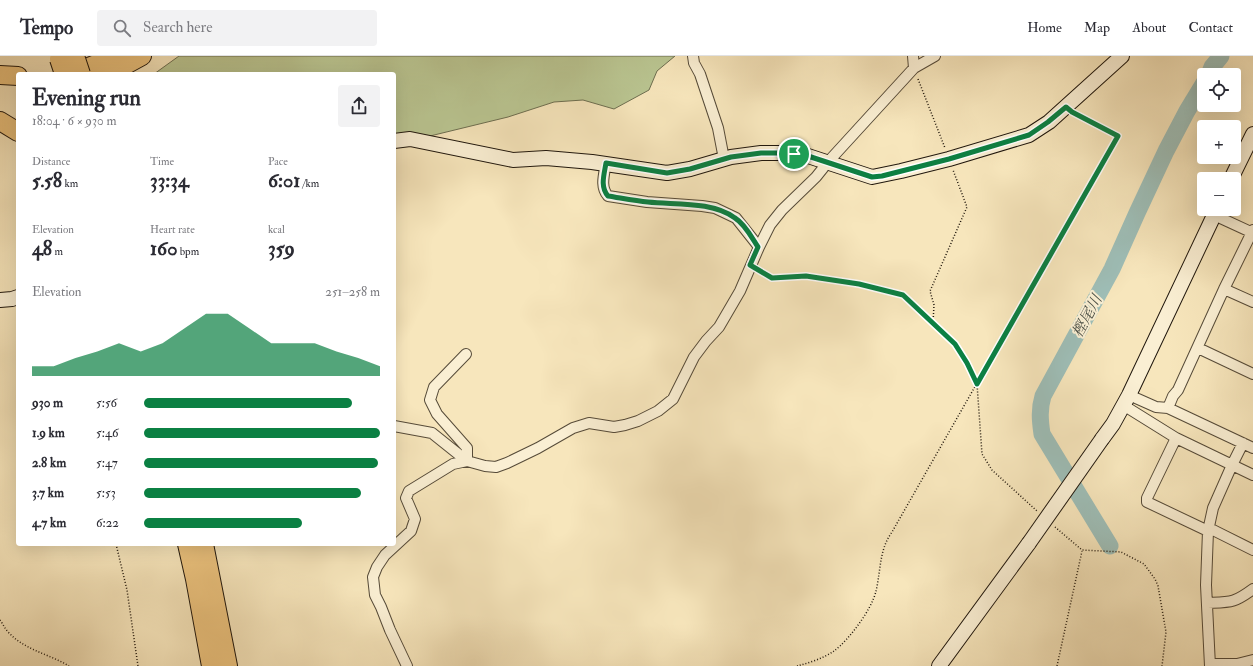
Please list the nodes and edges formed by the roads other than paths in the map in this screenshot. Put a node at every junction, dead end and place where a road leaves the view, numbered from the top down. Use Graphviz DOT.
graph roads {
  1 [pos="80,56"];
  2 [pos="116,56"];
  3 [pos="142,56"];
  4 [pos="693,56"];
  5 [pos="913,56"];
  6 [pos="935,56"];
  7 [pos="1122,56"];
  8 [pos="63,64"];
  9 [pos="914,68"];
  10 [pos="77,72"];
  11 [pos="85,72"];
  12 [pos="109,72"];
  13 [pos="0,75"];
  14 [pos="16,76"];
  15 [pos="0,86"];
  16 [pos="16,87"];
  17 [pos="0,121"];
  18 [pos="16,131"];
  19 [pos="1253,134"];
  20 [pos="396,141"];
  21 [pos="724,159"];
  22 [pos="828,162"];
  23 [pos="606,163"];
  24 [pos="1234,172"];
  25 [pos="1214,216"];
  26 [pos="1223,216"];
  27 [pos="1253,232"];
  28 [pos="758,247"];
  29 [pos="1224,289"];
  30 [pos="16,298"];
  31 [pos="0,300"];
  32 [pos="1253,302"];
  33 [pos="1198,348"];
  34 [pos="466,354"];
  35 [pos="1253,374"];
  36 [pos="1126,400"];
  37 [pos="1168,408"];
  38 [pos="396,426"];
  39 [pos="1176,438"];
  40 [pos="1243,443"];
  41 [pos="1253,448"];
  42 [pos="467,461"];
  43 [pos="1232,465"];
  44 [pos="1253,475"];
  45 [pos="1208,531"];
  46 [pos="396,545"];
  47 [pos="187,546"];
  48 [pos="204,546"];
  49 [pos="395,546"];
  50 [pos="1253,550"];
  51 [pos="1253,589"];
  52 [pos="1208,603"];
  53 [pos="1253,660"];
  54 [pos="1210,665"];
  55 [pos="211,666"];
  56 [pos="228,666"];
  57 [pos="407,666"];
  58 [pos="939,666"];
  1 -- 11 [label="highway"];
  2 -- 8 [label="highway"];
  3 -- 12 [label="highway"];
  4 -- 21 [label="street"];
  5 -- 9 [label="street"];
  6 -- 9 [label="street"];
  7 -- 22 [label="street"];
  8 -- 10 [label="highway, bridge"];
  9 -- 22 [label="street"];
  13 -- 14 [label="highway"];
  15 -- 16 [label="highway"];
  17 -- 18 [label="highway"];
  19 -- 24 [label="street"];
  20 -- 23 [label="street"];
  21 -- 22 [label="street"];
  21 -- 23 [label="street"];
  22 -- 28 [label="street"];
  23 -- 28 [label="street"];
  25 -- 36 [label="street"];
  26 -- 27 [label="street"];
  27 -- 29 [label="street"];
  28 -- 42 [label="street"];
  29 -- 32 [label="street"];
  29 -- 33 [label="street"];
  30 -- 31 [label="street"];
  33 -- 35 [label="street"];
  33 -- 37 [label="street"];
  34 -- 42 [label="street"];
  36 -- 37 [label="street"];
  36 -- 39 [label="street"];
  36 -- 58 [label="street, bridge"];
  37 -- 40 [label="street"];
  38 -- 42 [label="street"];
  39 -- 43 [label="street"];
  39 -- 45 [label="street"];
  40 -- 41 [label="street"];
  40 -- 43 [label="street"];
  42 -- 46 [label="street"];
  43 -- 44 [label="street"];
  43 -- 45 [label="street"];
  45 -- 50 [label="street"];
  45 -- 52 [label="street"];
  47 -- 55 [label="highway"];
  48 -- 56 [label="highway"];
  49 -- 57 [label="street"];
  51 -- 52 [label="street"];
  52 -- 54 [label="street"];
  53 -- 54 [label="street"];
}
